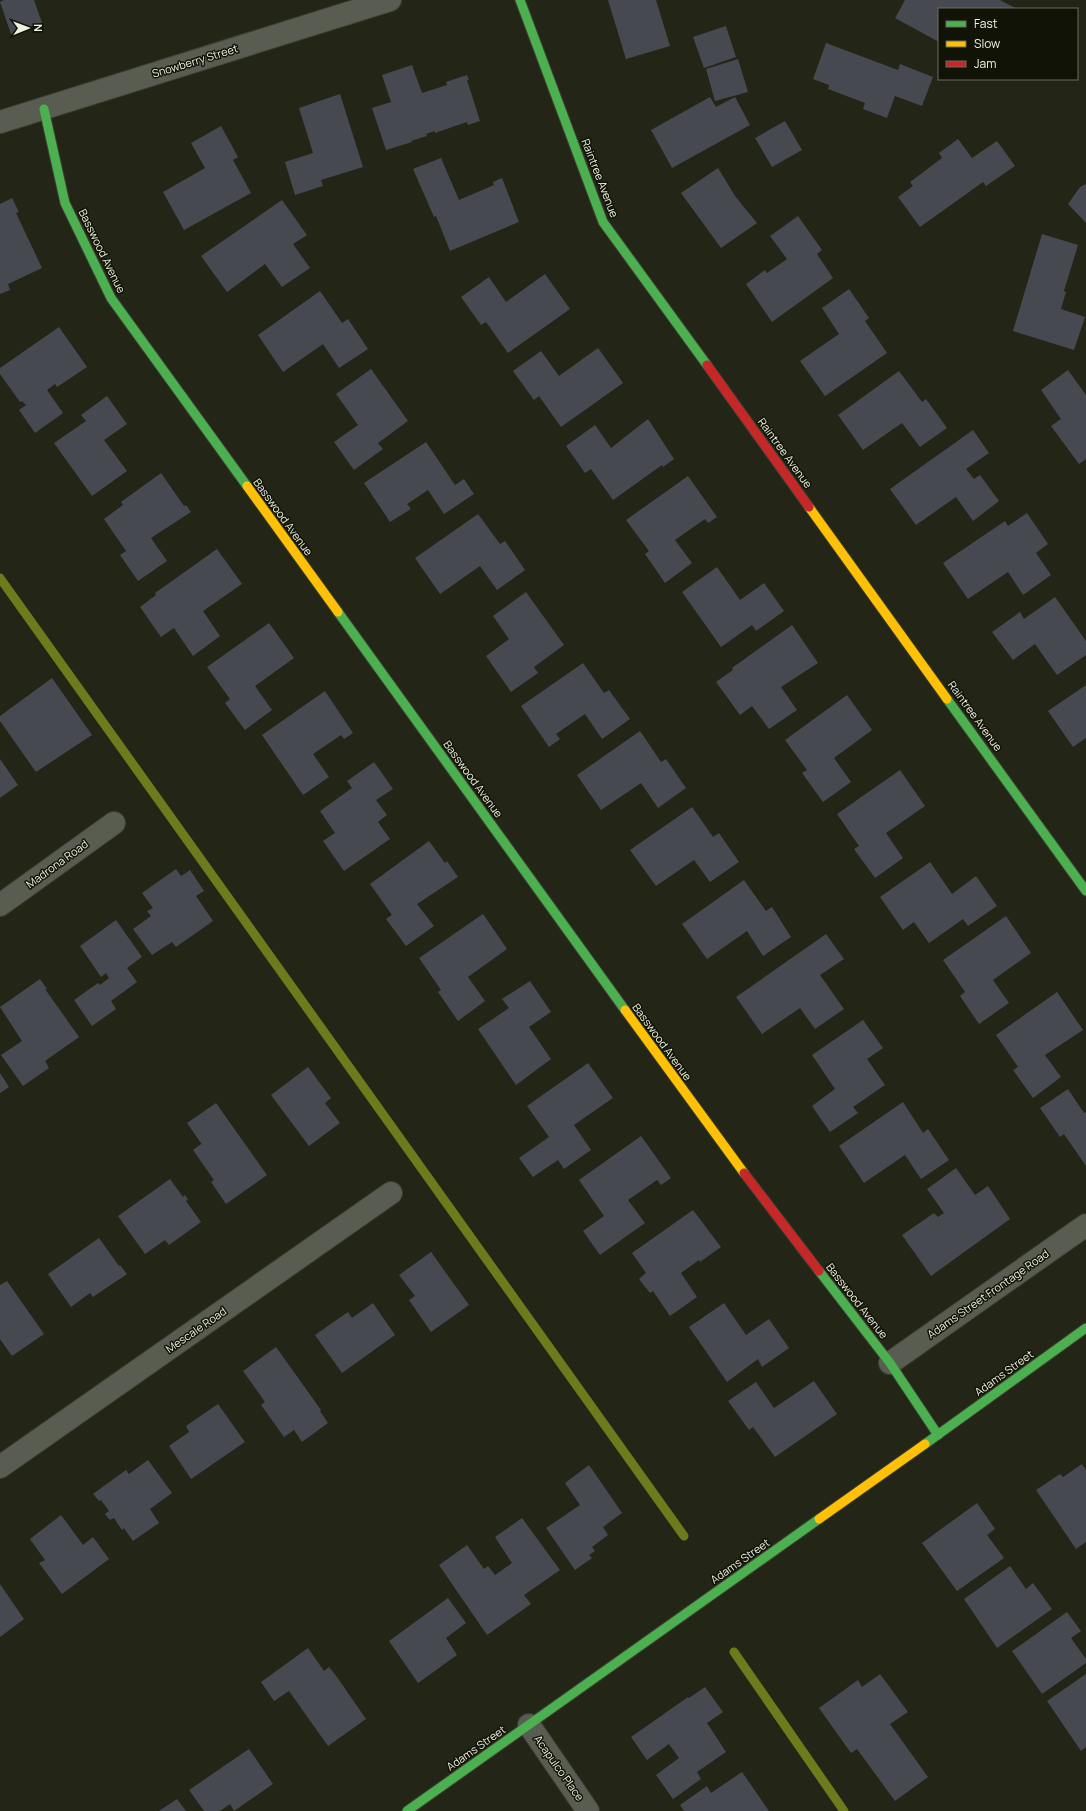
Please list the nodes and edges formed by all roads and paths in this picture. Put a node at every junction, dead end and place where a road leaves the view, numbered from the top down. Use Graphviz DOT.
graph roads {
  1 [pos="390,0"];
  2 [pos="520,0"];
  3 [pos="44,108"];
  4 [pos="0,122"];
  5 [pos="114,823"];
  6 [pos="1086,890"];
  7 [pos="0,904"];
  8 [pos="392,1194"];
  9 [pos="1086,1225"];
  10 [pos="1086,1328"];
  11 [pos="890,1363"];
  12 [pos="938,1435"];
  13 [pos="0,1467"];
  14 [pos="529,1725"];
  15 [pos="407,1811"];
  16 [pos="588,1811"];
  1 -- 3 [label="street, Snowberry Street"];
  2 -- 6 [label="street, Raintree Avenue"];
  3 -- 4 [label="street, Snowberry Street"];
  3 -- 11 [label="street, Basswood Avenue"];
  5 -- 7 [label="street, Madrona Road"];
  8 -- 13 [label="street, Mescale Road"];
  9 -- 11 [label="street, Adams Street Frontage Road"];
  10 -- 12 [label="street, Adams Street"];
  11 -- 12 [label="street, Basswood Avenue"];
  12 -- 14 [label="street, Adams Street"];
  14 -- 15 [label="street, Adams Street"];
  14 -- 16 [label="street, Acapulco Place"];
}
